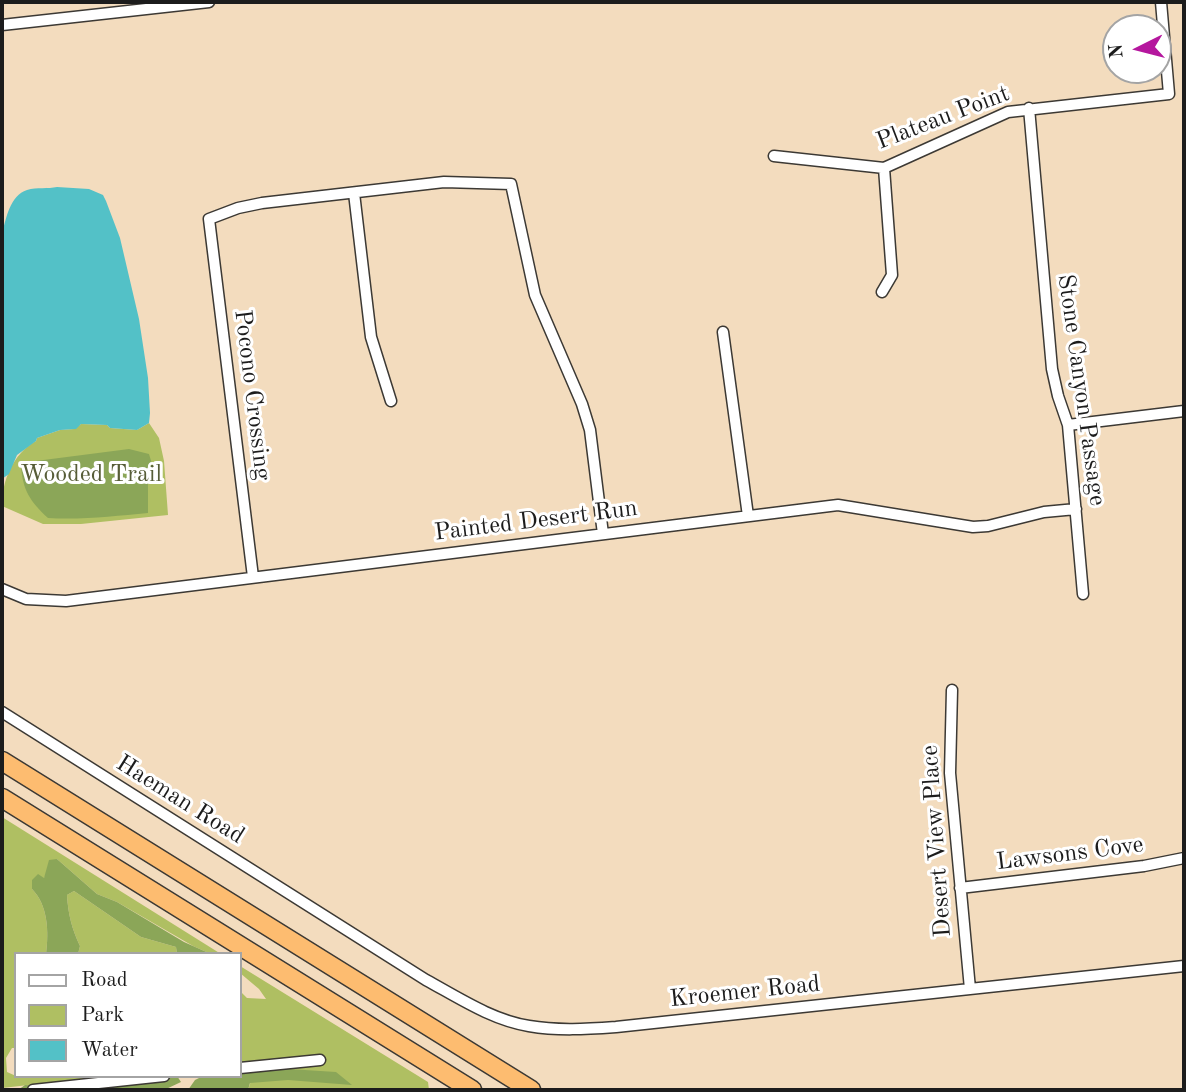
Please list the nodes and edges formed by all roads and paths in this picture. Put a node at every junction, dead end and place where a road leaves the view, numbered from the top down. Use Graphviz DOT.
graph roads {
  1 [pos="209,2"];
  2 [pos="1161,2"];
  3 [pos="2,25"];
  4 [pos="1029,108"];
  5 [pos="775,156"];
  6 [pos="884,168"];
  7 [pos="354,193"];
  8 [pos="882,292"];
  9 [pos="723,332"];
  10 [pos="391,401"];
  11 [pos="1184,411"];
  12 [pos="1068,425"];
  13 [pos="1076,509"];
  14 [pos="748,516"];
  15 [pos="603,534"];
  16 [pos="253,577"];
  17 [pos="2,589"];
  18 [pos="1083,594"];
  19 [pos="952,690"];
  20 [pos="2,712"];
  21 [pos="2,761"];
  22 [pos="2,798"];
  23 [pos="1184,858"];
  24 [pos="960,888"];
  25 [pos="336,923"];
  26 [pos="1184,966"];
  27 [pos="970,989"];
  28 [pos="320,1060"];
  29 [pos="242,1068"];
  30 [pos="145,1078"];
  31 [pos="33,1090"];
  32 [pos="472,1090"];
  33 [pos="531,1090"];
  1 -- 3 [label="street"];
  2 -- 4 [label="street, Plateau Point"];
  4 -- 6 [label="street, Plateau Point"];
  4 -- 12 [label="street, Stone Canyon Passage"];
  5 -- 6 [label="street, Plateau Point"];
  6 -- 8 [label="street"];
  7 -- 10 [label="street"];
  7 -- 15 [label="street"];
  7 -- 16 [label="street, Pocono Crossing"];
  9 -- 14 [label="street"];
  11 -- 12 [label="street"];
  12 -- 13 [label="street, Stone Canyon Passage"];
  13 -- 14 [label="street, Painted Desert Run"];
  13 -- 18 [label="street, Stone Canyon Passage"];
  14 -- 15 [label="street, Painted Desert Run"];
  15 -- 16 [label="street, Painted Desert Run"];
  16 -- 17 [label="street, Painted Desert Run"];
  19 -- 24 [label="street, Desert View Place"];
  20 -- 25 [label="street, Haeman Road"];
  21 -- 33 [label="highway"];
  22 -- 32 [label="highway"];
  23 -- 24 [label="street, Lawsons Cove"];
  24 -- 27 [label="street, Desert View Place"];
  25 -- 27 [label="street, Kroemer Road"];
  26 -- 27 [label="street, Kroemer Road"];
  28 -- 29 [label="street"];
  30 -- 31 [label="street"];
}
